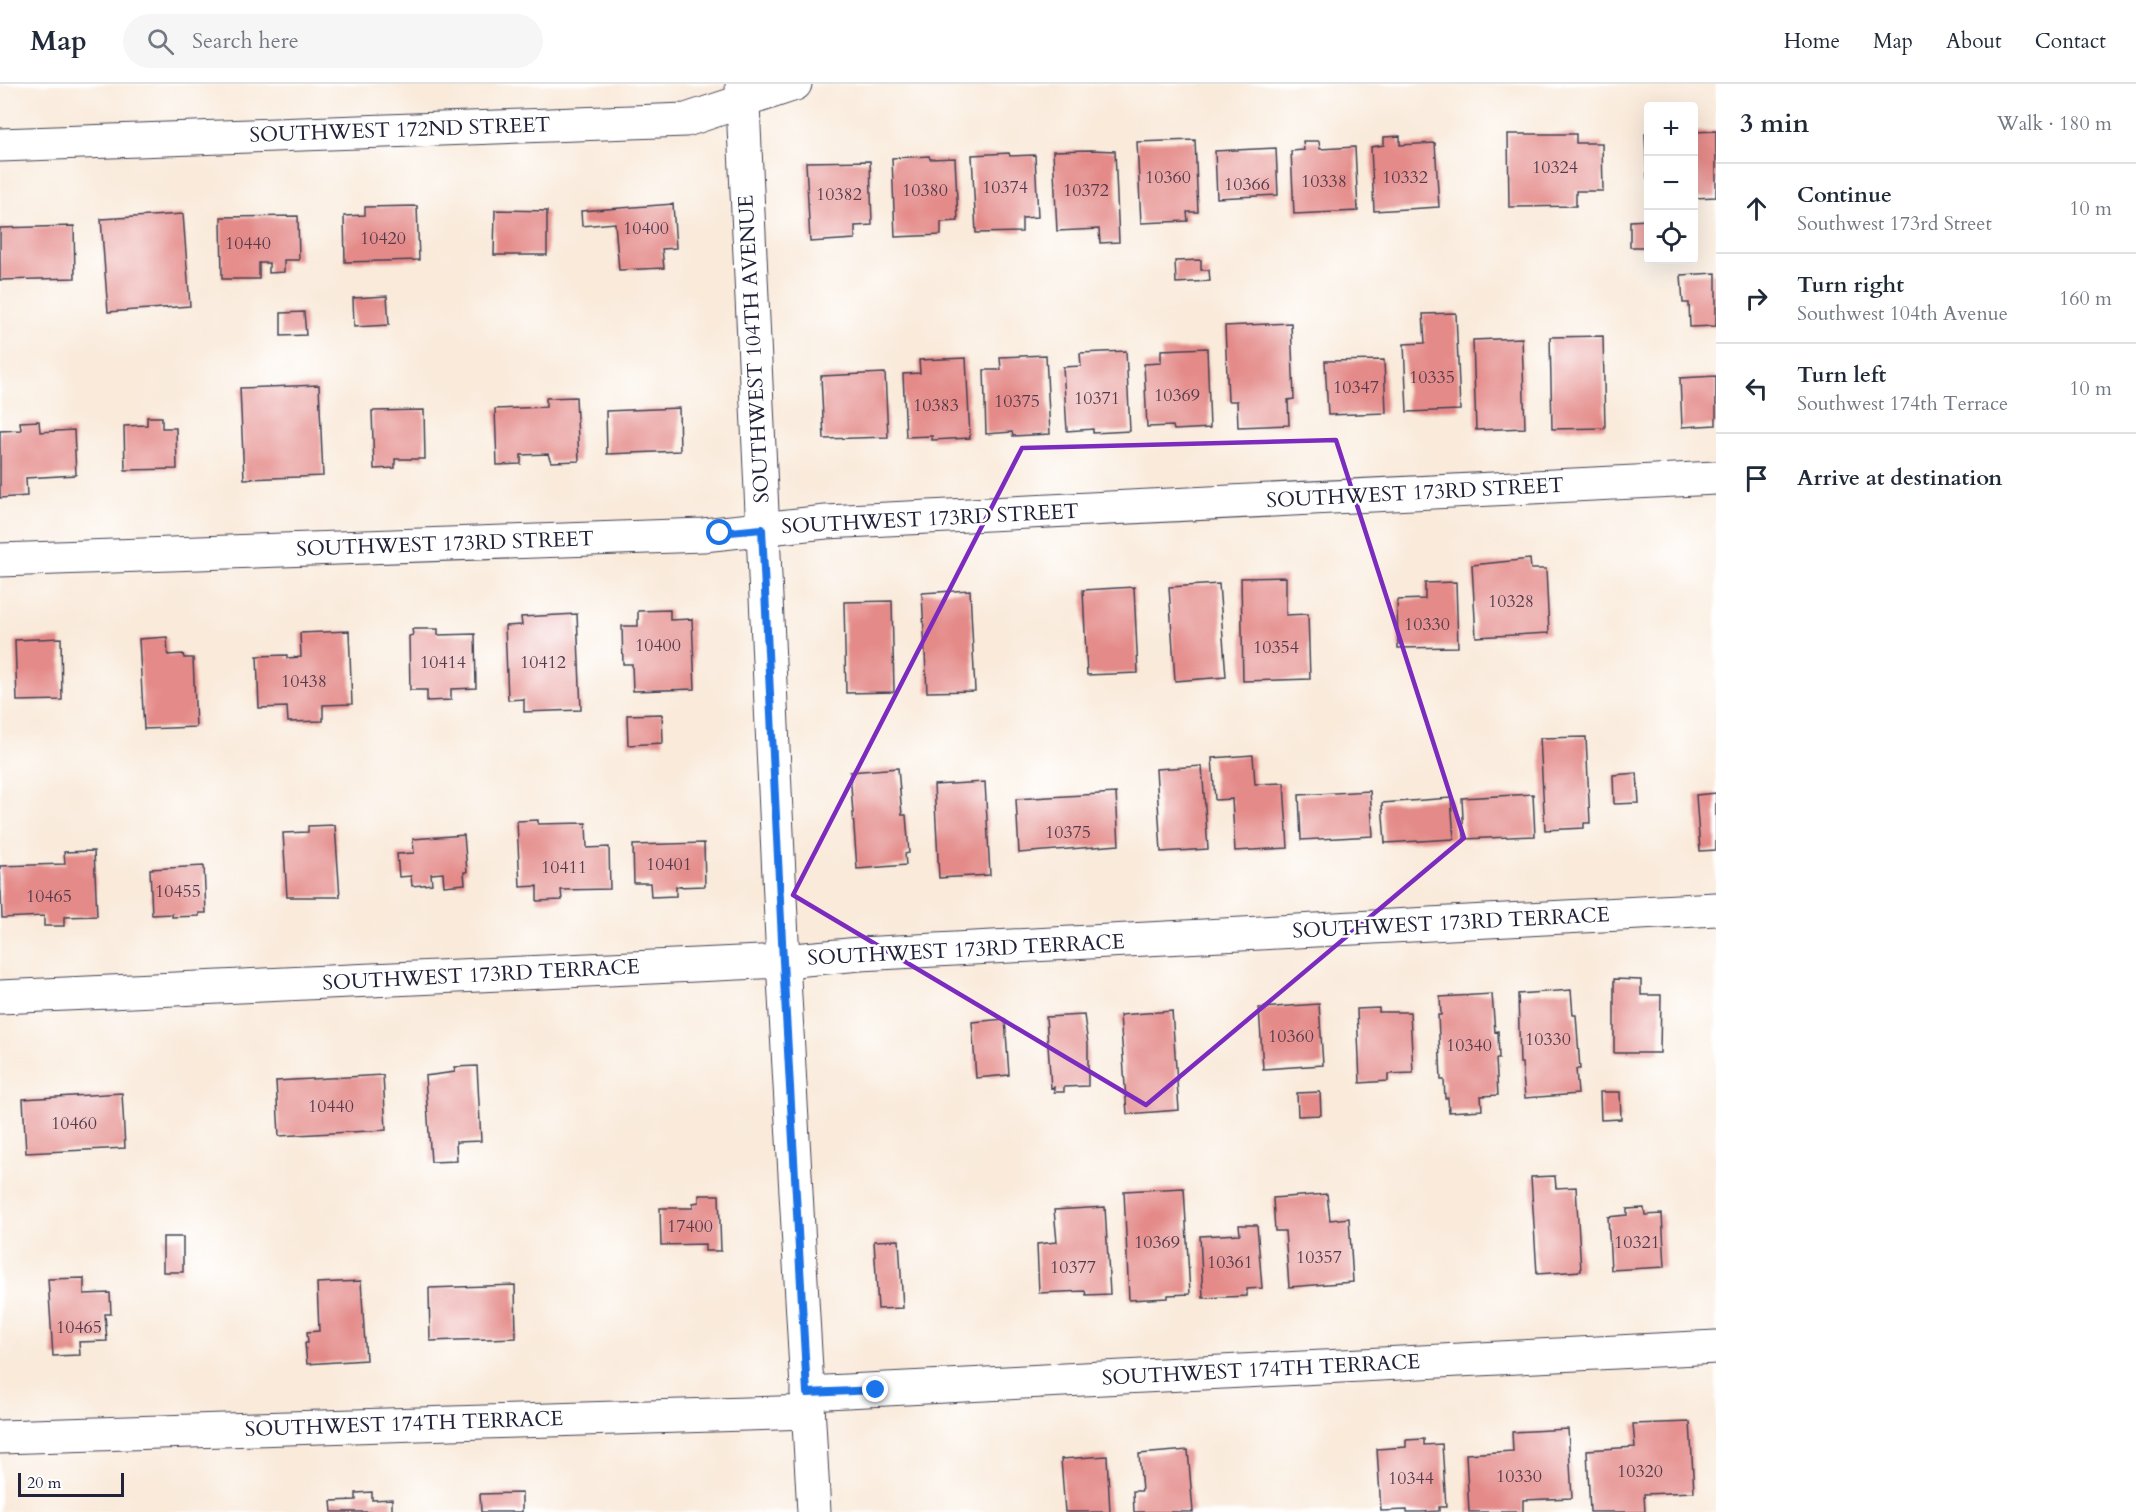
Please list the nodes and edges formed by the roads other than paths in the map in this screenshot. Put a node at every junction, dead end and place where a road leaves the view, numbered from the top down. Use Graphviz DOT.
graph roads {
  1 [pos="795,84"];
  2 [pos="742,92"];
  3 [pos="0,145"];
  4 [pos="1716,478"];
  5 [pos="762,529"];
  6 [pos="0,560"];
  7 [pos="1716,909"];
  8 [pos="783,961"];
  9 [pos="0,997"];
  10 [pos="1716,1347"];
  11 [pos="807,1402"];
  12 [pos="0,1437"];
  13 [pos="814,1512"];
  1 -- 2 [label="street, SOUTHWEST 172ND STREET"];
  2 -- 3 [label="street, SOUTHWEST 172ND STREET"];
  2 -- 5 [label="street, SOUTHWEST 104TH AVENUE"];
  4 -- 5 [label="street, SOUTHWEST 173RD STREET"];
  5 -- 6 [label="street, SOUTHWEST 173RD STREET"];
  5 -- 8 [label="street, SOUTHWEST 104TH AVENUE"];
  7 -- 8 [label="street, SOUTHWEST 173RD TERRACE"];
  8 -- 9 [label="street, SOUTHWEST 173RD TERRACE"];
  8 -- 11 [label="street, SOUTHWEST 104TH AVENUE"];
  10 -- 11 [label="street, SOUTHWEST 174TH TERRACE"];
  11 -- 12 [label="street, SOUTHWEST 174TH TERRACE"];
  11 -- 13 [label="street, SOUTHWEST 104TH AVENUE"];
}
